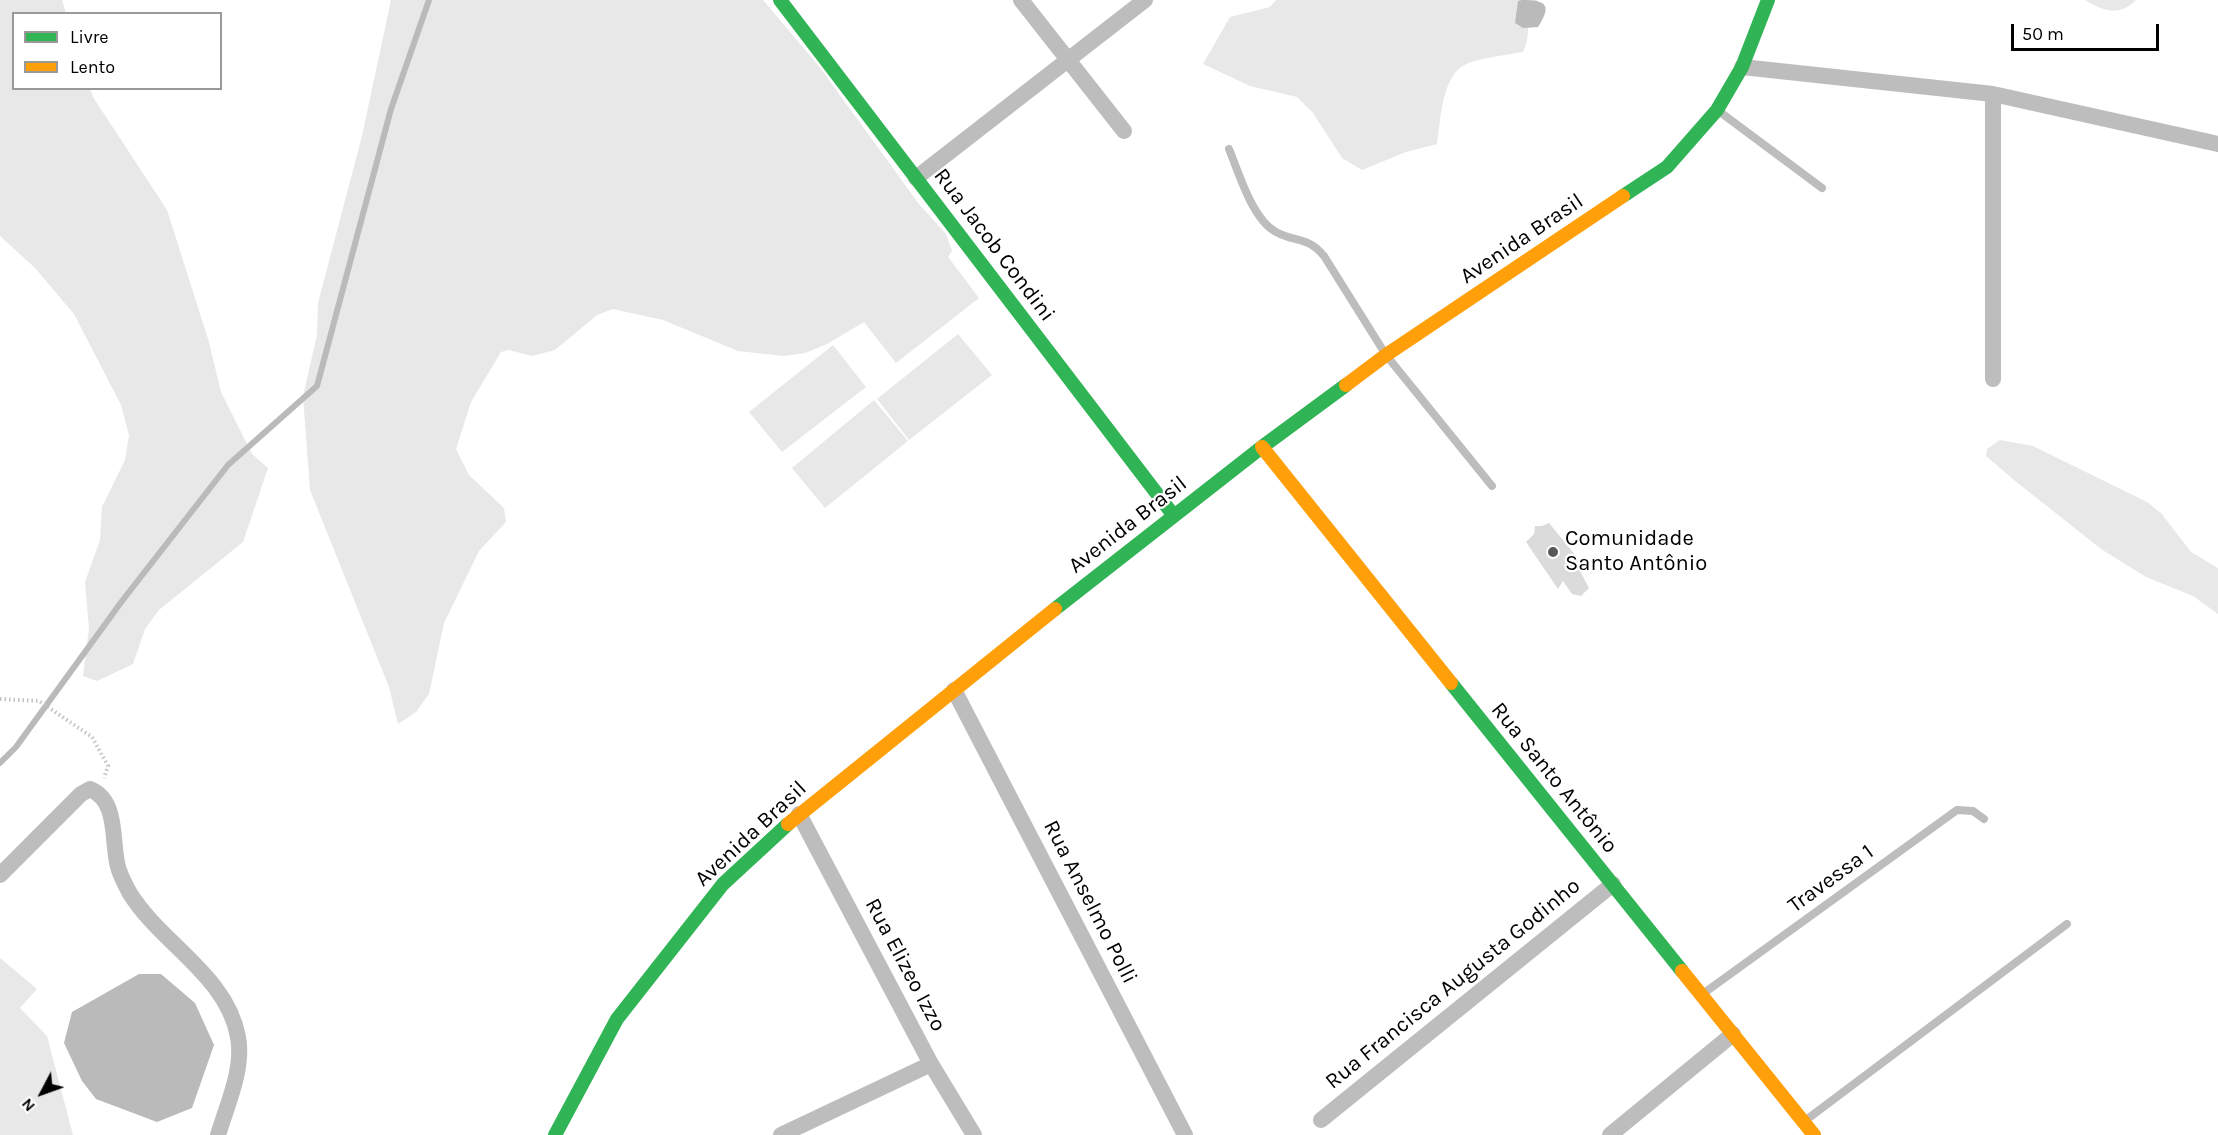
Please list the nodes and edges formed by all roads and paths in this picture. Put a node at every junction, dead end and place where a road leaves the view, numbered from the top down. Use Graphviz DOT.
graph roads {
  1 [pos="780,0"];
  2 [pos="1021,0"];
  3 [pos="1145,0"];
  4 [pos="1768,0"];
  5 [pos="1068,60"];
  6 [pos="1742,68"];
  7 [pos="1993,94"];
  8 [pos="1718,110"];
  9 [pos="1124,131"];
  10 [pos="2218,144"];
  11 [pos="1229,148"];
  12 [pos="916,178"];
  13 [pos="1822,188"];
  14 [pos="1386,355"];
  15 [pos="1993,379"];
  16 [pos="1262,447"];
  17 [pos="1492,486"];
  18 [pos="1174,516"];
  19 [pos="954,690"];
  20 [pos="0,699"];
  21 [pos="100,794"];
  22 [pos="799,814"];
  23 [pos="1984,819"];
  24 [pos="0,875"];
  25 [pos="1613,884"];
  26 [pos="2067,924"];
  27 [pos="1702,995"];
  28 [pos="1733,1034"];
  29 [pos="932,1064"];
  30 [pos="1321,1120"];
  31 [pos="1803,1122"];
  32 [pos="218,1135"];
  33 [pos="555,1135"];
  34 [pos="781,1135"];
  35 [pos="974,1135"];
  36 [pos="1185,1135"];
  37 [pos="1610,1135"];
  38 [pos="1814,1135"];
  1 -- 12 [label="main road, Rua Jacob Condini"];
  2 -- 5 [label="street"];
  3 -- 5 [label="street"];
  4 -- 6 [label="main road, Avenida Brasil"];
  5 -- 9 [label="street"];
  5 -- 12 [label="street"];
  6 -- 7 [label="street"];
  6 -- 8 [label="main road, Avenida Brasil"];
  7 -- 10 [label="street"];
  7 -- 15 [label="street"];
  8 -- 13 [label="lane"];
  8 -- 14 [label="main road, Avenida Brasil"];
  11 -- 14 [label="lane"];
  12 -- 18 [label="main road, Rua Jacob Condini"];
  14 -- 16 [label="main road, Avenida Brasil"];
  14 -- 17 [label="lane"];
  16 -- 18 [label="main road, Avenida Brasil"];
  16 -- 25 [label="main road, Rua Santo Antônio"];
  18 -- 19 [label="main road, Avenida Brasil"];
  19 -- 22 [label="main road, Avenida Brasil"];
  19 -- 36 [label="street, Rua Anselmo Polli"];
  20 -- 21 [label="path"];
  21 -- 24 [label="street"];
  21 -- 32 [label="street"];
  22 -- 29 [label="street, Rua Elizeo Izzo"];
  22 -- 33 [label="main road, Avenida Brasil"];
  23 -- 27 [label="lane, Travessa 1"];
  25 -- 27 [label="main road, Rua Santo Antônio"];
  25 -- 30 [label="street, Rua Francisca Augusta Godinho"];
  26 -- 31 [label="lane"];
  27 -- 28 [label="main road, Rua Santo Antônio"];
  28 -- 31 [label="main road, Rua Santo Antônio"];
  28 -- 37 [label="street"];
  29 -- 34 [label="street"];
  29 -- 35 [label="street, Rua Elizeo Izzo"];
  31 -- 38 [label="main road, Rua Santo Antônio"];
}
